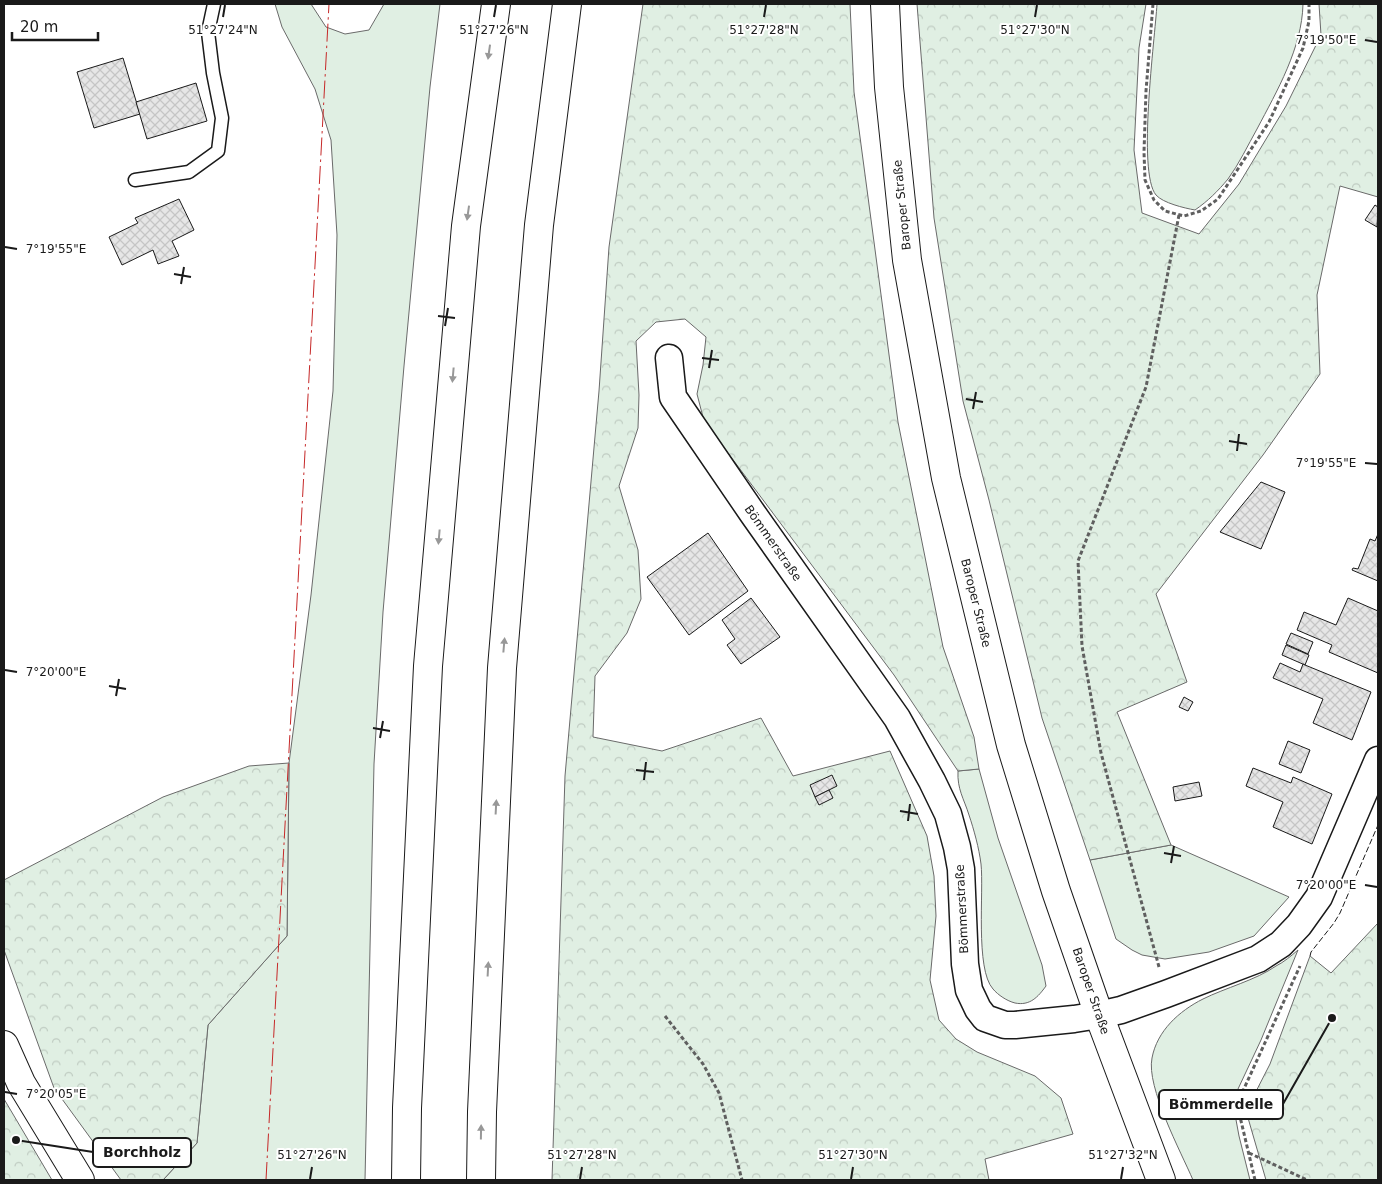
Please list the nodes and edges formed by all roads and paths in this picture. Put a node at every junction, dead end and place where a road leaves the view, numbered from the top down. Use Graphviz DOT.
graph roads {
  1 [pos="214,4"];
  2 [pos="496,4"];
  3 [pos="567,4"];
  4 [pos="885,4"];
  5 [pos="1153,4"];
  6 [pos="1309,4"];
  7 [pos="135,180"];
  8 [pos="1179,215"];
  9 [pos="669,358"];
  10 [pos="1378,760"];
  11 [pos="1303,958"];
  12 [pos="1166,994"];
  13 [pos="1099,1015"];
  14 [pos="665,1016"];
  15 [pos="4,1045"];
  16 [pos="1248,1152"];
  17 [pos="80,1180"];
  18 [pos="406,1180"];
  19 [pos="481,1180"];
  20 [pos="742,1180"];
  21 [pos="1162,1180"];
  22 [pos="1256,1180"];
  23 [pos="1307,1180"];
  1 -- 7 [label="lane"];
  2 -- 18 [label="main road, one-way"];
  19 -- 3 [label="main road, one-way"];
  4 -- 13 [label="main road, Baroper Straße"];
  5 -- 8 [label="path"];
  6 -- 8 [label="path"];
  8 -- 12 [label="path"];
  9 -- 13 [label="street, Bömmerstraße"];
  10 -- 12 [label="street, Bömmerstraße"];
  11 -- 16 [label="path"];
  12 -- 13 [label="street, Bömmerstraße"];
  13 -- 21 [label="main road, Baroper Straße"];
  14 -- 20 [label="path"];
  15 -- 17 [label="main road"];
  16 -- 22 [label="path"];
  16 -- 23 [label="path"];
}
